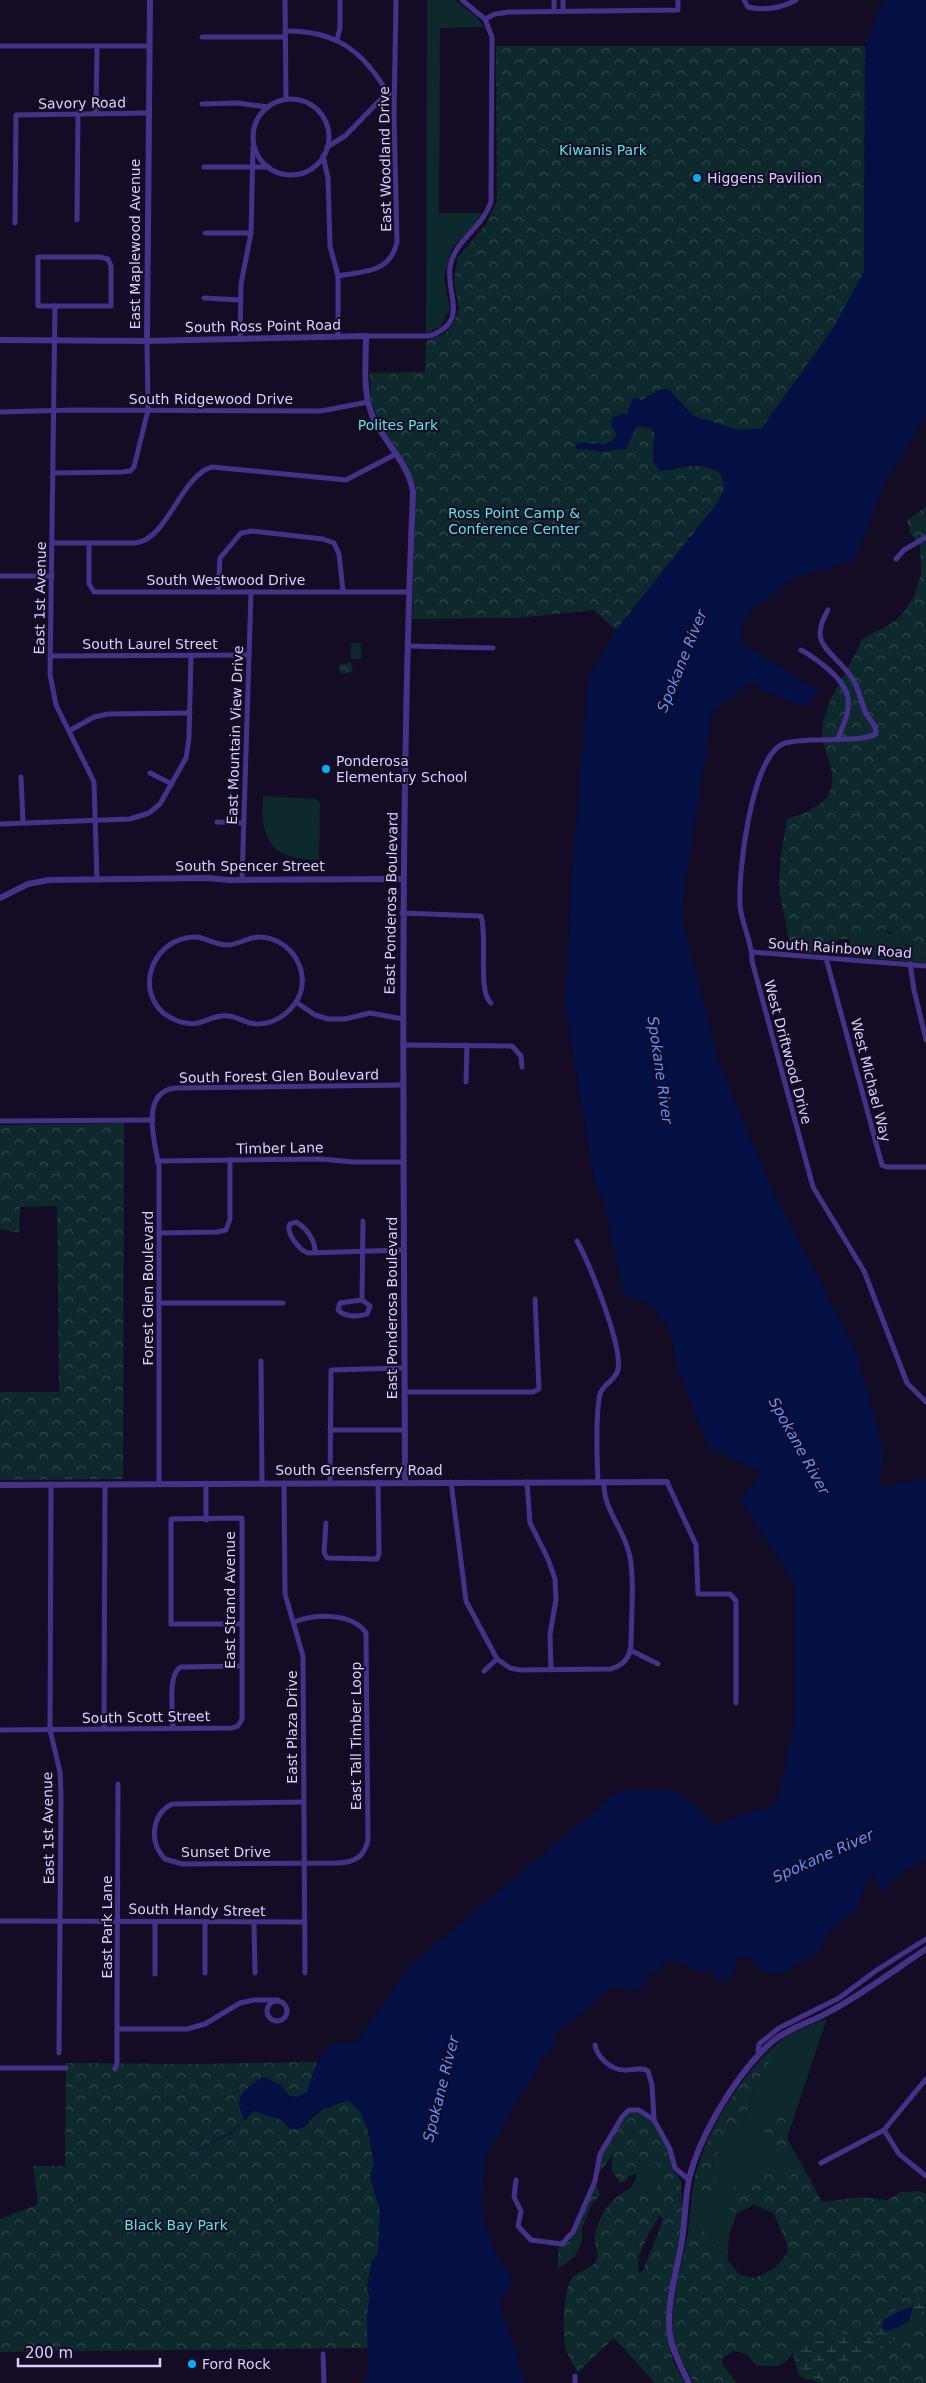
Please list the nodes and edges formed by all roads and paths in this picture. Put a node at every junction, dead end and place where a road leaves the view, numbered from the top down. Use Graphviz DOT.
graph roads {
  1 [pos="150,0"];
  2 [pos="285,0"];
  3 [pos="340,0"];
  4 [pos="396,0"];
  5 [pos="462,0"];
  6 [pos="554,0"];
  7 [pos="562,0"];
  8 [pos="678,0"];
  9 [pos="744,0"];
  10 [pos="796,0"];
  11 [pos="554,11"];
  12 [pos="562,12"];
  13 [pos="485,20"];
  14 [pos="285,34"];
  15 [pos="202,37"];
  16 [pos="337,40"];
  17 [pos="0,46"];
  18 [pos="149,46"];
  19 [pos="97,47"];
  20 [pos="395,92"];
  21 [pos="388,94"];
  22 [pos="286,99"];
  23 [pos="202,104"];
  24 [pos="268,107"];
  25 [pos="96,113"];
  26 [pos="148,113"];
  27 [pos="78,114"];
  28 [pos="254,136"];
  29 [pos="328,147"];
  30 [pos="323,156"];
  31 [pos="204,167"];
  32 [pos="252,167"];
  33 [pos="269,167"];
  34 [pos="77,220"];
  35 [pos="15,223"];
  36 [pos="205,233"];
  37 [pos="251,234"];
  38 [pos="338,276"];
  39 [pos="204,298"];
  40 [pos="240,300"];
  41 [pos="55,306"];
  42 [pos="338,336"];
  43 [pos="366,336"];
  44 [pos="240,338"];
  45 [pos="0,340"];
  46 [pos="54,340"];
  47 [pos="147,341"];
  48 [pos="368,402"];
  49 [pos="148,410"];
  50 [pos="53,411"];
  51 [pos="0,412"];
  52 [pos="394,455"];
  53 [pos="53,474"];
  54 [pos="926,537"];
  55 [pos="52,543"];
  56 [pos="89,543"];
  57 [pos="896,559"];
  58 [pos="0,576"];
  59 [pos="52,576"];
  60 [pos="344,591"];
  61 [pos="218,592"];
  62 [pos="251,592"];
  63 [pos="408,592"];
  64 [pos="828,610"];
  65 [pos="407,646"];
  66 [pos="493,648"];
  67 [pos="801,650"];
  68 [pos="191,655"];
  69 [pos="249,655"];
  70 [pos="50,656"];
  71 [pos="190,713"];
  72 [pos="69,731"];
  73 [pos="838,738"];
  74 [pos="150,773"];
  75 [pos="21,777"];
  76 [pos="172,784"];
  77 [pos="96,821"];
  78 [pos="23,822"];
  79 [pos="217,822"];
  80 [pos="244,823"];
  81 [pos="0,824"];
  82 [pos="403,879"];
  83 [pos="97,880"];
  84 [pos="242,880"];
  85 [pos="0,898"];
  86 [pos="402,913"];
  87 [pos="752,952"];
  88 [pos="826,958"];
  89 [pos="910,964"];
  90 [pos="926,966"];
  91 [pos="296,1002"];
  92 [pos="491,1003"];
  93 [pos="403,1019"];
  94 [pos="926,1040"];
  95 [pos="403,1045"];
  96 [pos="467,1045"];
  97 [pos="522,1066"];
  98 [pos="466,1082"];
  99 [pos="403,1085"];
  100 [pos="158,1096"];
  101 [pos="153,1120"];
  102 [pos="0,1121"];
  103 [pos="230,1160"];
  104 [pos="157,1161"];
  105 [pos="403,1162"];
  106 [pos="926,1167"];
  107 [pos="363,1221"];
  108 [pos="159,1233"];
  109 [pos="577,1240"];
  110 [pos="403,1250"];
  111 [pos="315,1252"];
  112 [pos="363,1252"];
  113 [pos="535,1299"];
  114 [pos="362,1300"];
  115 [pos="283,1303"];
  116 [pos="159,1304"];
  117 [pos="261,1361"];
  118 [pos="404,1368"];
  119 [pos="405,1392"];
  120 [pos="926,1402"];
  121 [pos="330,1430"];
  122 [pos="405,1430"];
  123 [pos="378,1482"];
  124 [pos="405,1482"];
  125 [pos="451,1482"];
  126 [pos="527,1482"];
  127 [pos="601,1482"];
  128 [pos="667,1482"];
  129 [pos="159,1483"];
  130 [pos="206,1483"];
  131 [pos="262,1483"];
  132 [pos="284,1483"];
  133 [pos="330,1483"];
  134 [pos="51,1484"];
  135 [pos="105,1484"];
  136 [pos="0,1485"];
  137 [pos="206,1520"];
  138 [pos="326,1523"];
  139 [pos="294,1622"];
  140 [pos="242,1624"];
  141 [pos="630,1650"];
  142 [pos="497,1659"];
  143 [pos="658,1664"];
  144 [pos="242,1666"];
  145 [pos="551,1670"];
  146 [pos="484,1671"];
  147 [pos="736,1703"];
  148 [pos="240,1723"];
  149 [pos="173,1728"];
  150 [pos="104,1729"];
  151 [pos="0,1730"];
  152 [pos="50,1730"];
  153 [pos="118,1784"];
  154 [pos="304,1802"];
  155 [pos="304,1863"];
  156 [pos="60,1920"];
  157 [pos="118,1920"];
  158 [pos="0,1921"];
  159 [pos="155,1922"];
  160 [pos="304,1922"];
  161 [pos="205,1923"];
  162 [pos="254,1923"];
  163 [pos="926,1939"];
  164 [pos="918,1944"];
  165 [pos="926,1949"];
  166 [pos="920,1954"];
  167 [pos="205,1973"];
  168 [pos="255,1973"];
  169 [pos="305,1973"];
  170 [pos="155,1974"];
  171 [pos="254,2000"];
  172 [pos="278,2000"];
  173 [pos="267,2012"];
  174 [pos="117,2029"];
  175 [pos="594,2045"];
  176 [pos="59,2053"];
  177 [pos="761,2053"];
  178 [pos="0,2068"];
  179 [pos="66,2068"];
  180 [pos="115,2069"];
  181 [pos="926,2079"];
  182 [pos="654,2120"];
  183 [pos="884,2130"];
  184 [pos="820,2163"];
  185 [pos="926,2176"];
  186 [pos="516,2180"];
  187 [pos="689,2180"];
  188 [pos="323,2354"];
  189 [pos="575,2376"];
  190 [pos="324,2383"];
  191 [pos="575,2383"];
  192 [pos="689,2383"];
  1 -- 18 [label="street, East Maplewood Avenue"];
  2 -- 14 [label="street"];
  3 -- 16 [label="street"];
  4 -- 20 [label="street, East Woodland Drive"];
  5 -- 13 [label="street"];
  6 -- 11 [label="street"];
  7 -- 12 [label="street"];
  8 -- 12 [label="street"];
  9 -- 10 [label="street"];
  11 -- 12 [label="street"];
  11 -- 13 [label="street"];
  13 -- 43 [label="street, South Ross Point Road"];
  14 -- 15 [label="street"];
  14 -- 16 [label="street"];
  14 -- 22 [label="street"];
  16 -- 21 [label="street"];
  17 -- 19 [label="street"];
  18 -- 19 [label="street"];
  18 -- 26 [label="street, East Maplewood Avenue"];
  19 -- 25 [label="street"];
  20 -- 21 [label="street"];
  20 -- 38 [label="street, East Woodland Drive"];
  21 -- 29 [label="street"];
  22 -- 24 [label="street"];
  22 -- 29 [label="street"];
  23 -- 24 [label="street"];
  24 -- 28 [label="street"];
  25 -- 26 [label="street, Savory Road"];
  25 -- 27 [label="street, Savory Road"];
  26 -- 47 [label="street, East Maplewood Avenue"];
  27 -- 34 [label="street"];
  27 -- 35 [label="street, Savory Road"];
  28 -- 32 [label="street"];
  28 -- 33 [label="street"];
  29 -- 30 [label="street"];
  30 -- 33 [label="street"];
  30 -- 38 [label="street"];
  31 -- 32 [label="street"];
  32 -- 33 [label="street"];
  32 -- 37 [label="street"];
  36 -- 37 [label="street"];
  37 -- 40 [label="street"];
  38 -- 42 [label="street"];
  39 -- 40 [label="street"];
  40 -- 44 [label="street"];
  41 -- 41 [label="street"];
  41 -- 46 [label="street, East 1st Avenue"];
  42 -- 43 [label="street, South Ross Point Road"];
  42 -- 44 [label="street, South Ross Point Road"];
  43 -- 48 [label="street, East Ponderosa Boulevard"];
  44 -- 47 [label="street, South Ross Point Road"];
  45 -- 46 [label="street, South Ross Point Road"];
  46 -- 47 [label="street, South Ross Point Road"];
  46 -- 50 [label="street, East 1st Avenue"];
  47 -- 49 [label="street, East Maplewood Avenue"];
  48 -- 49 [label="street, South Ridgewood Drive"];
  48 -- 52 [label="street, East Ponderosa Boulevard"];
  49 -- 50 [label="street, South Ridgewood Drive"];
  49 -- 53 [label="street, East Maplewood Avenue"];
  50 -- 51 [label="street, South Ridgewood Drive"];
  50 -- 53 [label="street, East 1st Avenue"];
  52 -- 56 [label="street"];
  52 -- 63 [label="street, East Ponderosa Boulevard"];
  53 -- 55 [label="street, East 1st Avenue"];
  54 -- 57 [label="street"];
  55 -- 56 [label="street"];
  55 -- 59 [label="street, East 1st Avenue"];
  56 -- 61 [label="street, South Westwood Drive"];
  58 -- 59 [label="street"];
  59 -- 70 [label="street, East 1st Avenue"];
  60 -- 61 [label="street"];
  60 -- 62 [label="street, South Westwood Drive"];
  60 -- 63 [label="street, South Westwood Drive"];
  61 -- 62 [label="street, South Westwood Drive"];
  62 -- 69 [label="street, East Mountain View Drive"];
  63 -- 65 [label="street, East Ponderosa Boulevard"];
  64 -- 73 [label="street, West Driftwood Drive"];
  65 -- 66 [label="street"];
  65 -- 82 [label="street, East Ponderosa Boulevard"];
  67 -- 73 [label="street"];
  68 -- 69 [label="street, South Laurel Street"];
  68 -- 70 [label="street, South Laurel Street"];
  68 -- 71 [label="street"];
  69 -- 80 [label="street, East Mountain View Drive"];
  70 -- 72 [label="street, East 1st Avenue"];
  71 -- 72 [label="street"];
  71 -- 76 [label="street"];
  72 -- 77 [label="street, East 1st Avenue"];
  73 -- 87 [label="street, West Driftwood Drive"];
  74 -- 76 [label="street"];
  75 -- 78 [label="street"];
  76 -- 77 [label="street"];
  77 -- 78 [label="street"];
  77 -- 83 [label="street, East 1st Avenue"];
  78 -- 81 [label="street"];
  79 -- 80 [label="street"];
  80 -- 84 [label="street, East Mountain View Drive"];
  82 -- 84 [label="street, South Spencer Street"];
  82 -- 86 [label="street, East Ponderosa Boulevard"];
  83 -- 84 [label="street, South Spencer Street"];
  83 -- 85 [label="street, South Spencer Street"];
  86 -- 92 [label="street"];
  86 -- 93 [label="street, East Ponderosa Boulevard"];
  87 -- 88 [label="street, South Rainbow Road"];
  87 -- 120 [label="street, West Driftwood Drive"];
  88 -- 89 [label="street, South Rainbow Road"];
  88 -- 106 [label="street, West Michael Way"];
  89 -- 90 [label="street, South Rainbow Road"];
  89 -- 94 [label="street"];
  91 -- 91 [label="street"];
  91 -- 93 [label="street"];
  93 -- 95 [label="street, East Ponderosa Boulevard"];
  95 -- 96 [label="street"];
  95 -- 99 [label="street, East Ponderosa Boulevard"];
  96 -- 97 [label="street"];
  96 -- 98 [label="street"];
  99 -- 100 [label="street, South Forest Glen Boulevard"];
  99 -- 105 [label="street, East Ponderosa Boulevard"];
  100 -- 101 [label="street, Forest Glen Boulevard"];
  101 -- 102 [label="street"];
  101 -- 104 [label="street, Forest Glen Boulevard"];
  103 -- 104 [label="street, Timber Lane"];
  103 -- 105 [label="street, Timber Lane"];
  103 -- 108 [label="street"];
  104 -- 108 [label="street, Forest Glen Boulevard"];
  105 -- 110 [label="street, East Ponderosa Boulevard"];
  107 -- 112 [label="street"];
  108 -- 116 [label="street, Forest Glen Boulevard"];
  109 -- 127 [label="street"];
  110 -- 112 [label="street"];
  110 -- 118 [label="street, East Ponderosa Boulevard"];
  111 -- 111 [label="street"];
  111 -- 112 [label="street"];
  112 -- 114 [label="street"];
  113 -- 119 [label="street"];
  114 -- 114 [label="street"];
  115 -- 116 [label="street"];
  116 -- 129 [label="street, Forest Glen Boulevard"];
  117 -- 131 [label="street"];
  118 -- 119 [label="street, East Ponderosa Boulevard"];
  118 -- 121 [label="street"];
  119 -- 122 [label="street, East Ponderosa Boulevard"];
  121 -- 122 [label="street"];
  121 -- 133 [label="street"];
  122 -- 124 [label="street, East Ponderosa Boulevard"];
  123 -- 124 [label="street, South Greensferry Road"];
  123 -- 133 [label="street, South Greensferry Road"];
  123 -- 138 [label="street"];
  124 -- 125 [label="street, South Greensferry Road"];
  125 -- 126 [label="street, South Greensferry Road"];
  125 -- 142 [label="street"];
  126 -- 127 [label="street, South Greensferry Road"];
  126 -- 145 [label="street"];
  127 -- 128 [label="street, South Greensferry Road"];
  127 -- 141 [label="street"];
  128 -- 147 [label="street"];
  129 -- 130 [label="street, South Greensferry Road"];
  129 -- 135 [label="street, South Greensferry Road"];
  130 -- 131 [label="street, South Greensferry Road"];
  130 -- 137 [label="street, East Strand Avenue"];
  131 -- 132 [label="street, South Greensferry Road"];
  132 -- 133 [label="street, South Greensferry Road"];
  132 -- 139 [label="street, East Plaza Drive"];
  134 -- 135 [label="street, South Greensferry Road"];
  134 -- 136 [label="street, South Greensferry Road"];
  134 -- 152 [label="street, East 1st Avenue"];
  135 -- 150 [label="street"];
  137 -- 140 [label="street, East Strand Avenue"];
  137 -- 140 [label="street"];
  139 -- 154 [label="street, East Plaza Drive"];
  139 -- 155 [label="street, East Tall Timber Loop"];
  140 -- 144 [label="street, East Strand Avenue"];
  141 -- 143 [label="street"];
  141 -- 145 [label="street"];
  142 -- 145 [label="street"];
  142 -- 146 [label="street"];
  144 -- 148 [label="street, East Strand Avenue"];
  144 -- 149 [label="street"];
  148 -- 149 [label="street, South Scott Street"];
  149 -- 150 [label="street, South Scott Street"];
  150 -- 152 [label="street, South Scott Street"];
  151 -- 152 [label="street, South Scott Street"];
  152 -- 156 [label="street, East 1st Avenue"];
  153 -- 157 [label="street, East Park Lane"];
  154 -- 155 [label="street, East Plaza Drive"];
  154 -- 155 [label="street, Sunset Drive"];
  155 -- 160 [label="street, East Plaza Drive"];
  156 -- 157 [label="street, South Handy Street"];
  156 -- 158 [label="street, South Handy Street"];
  156 -- 176 [label="street, East 1st Avenue"];
  157 -- 159 [label="street, South Handy Street"];
  157 -- 174 [label="street, East Park Lane"];
  159 -- 161 [label="street, South Handy Street"];
  159 -- 170 [label="street"];
  160 -- 162 [label="street, South Handy Street"];
  160 -- 169 [label="street, East Plaza Drive"];
  161 -- 162 [label="street, South Handy Street"];
  161 -- 167 [label="street"];
  162 -- 168 [label="street"];
  163 -- 164 [label="street"];
  164 -- 166 [label="street"];
  164 -- 177 [label="street"];
  165 -- 166 [label="street"];
  166 -- 177 [label="street"];
  171 -- 172 [label="street"];
  171 -- 173 [label="street"];
  171 -- 174 [label="street"];
  172 -- 173 [label="street"];
  172 -- 173 [label="street"];
  174 -- 180 [label="street, East Park Lane"];
  175 -- 182 [label="street"];
  177 -- 187 [label="street"];
  178 -- 179 [label="street"];
  181 -- 183 [label="street"];
  182 -- 186 [label="street"];
  182 -- 187 [label="street"];
  183 -- 184 [label="street"];
  183 -- 185 [label="street"];
  187 -- 192 [label="street"];
  188 -- 190 [label="street"];
  189 -- 191 [label="street"];
}
